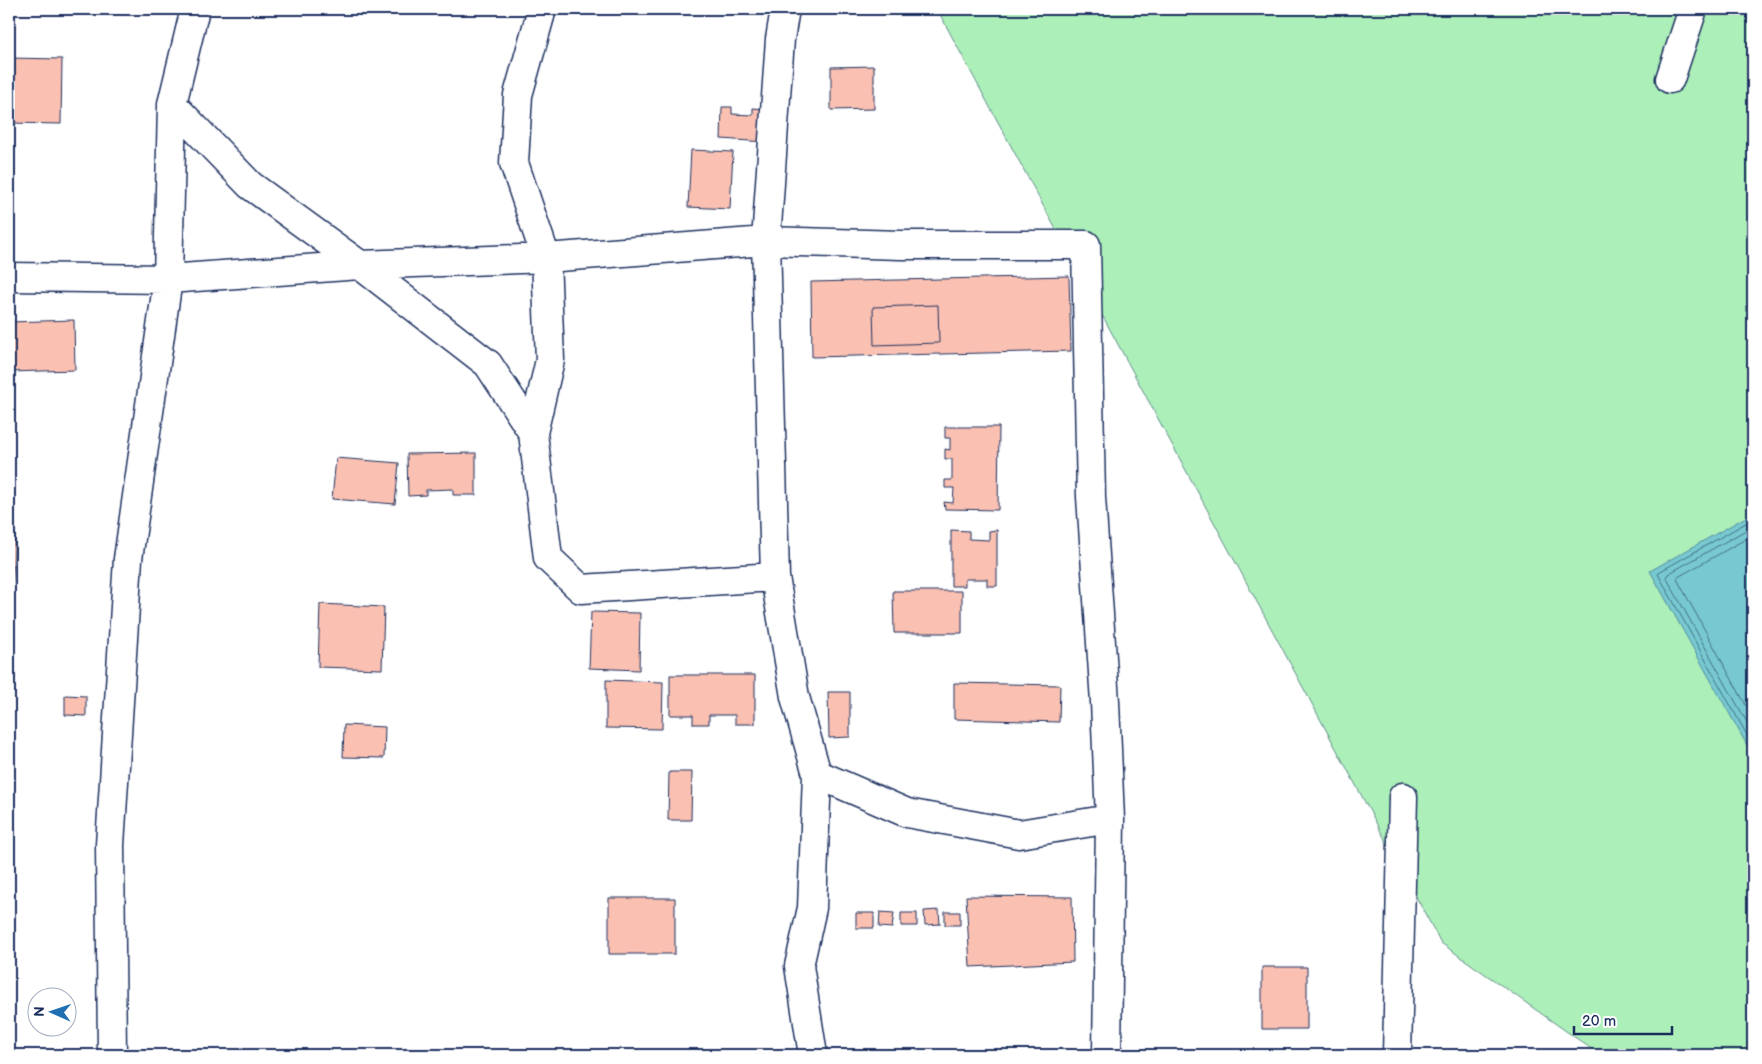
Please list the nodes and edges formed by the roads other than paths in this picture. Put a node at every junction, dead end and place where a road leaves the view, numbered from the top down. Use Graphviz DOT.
graph roads {
  1 [pos="195,9"];
  2 [pos="542,9"];
  3 [pos="785,9"];
  4 [pos="1693,9"];
  5 [pos="1670,78"];
  6 [pos="172,104"];
  7 [pos="766,241"];
  8 [pos="546,258"];
  9 [pos="360,265"];
  10 [pos="9,276"];
  11 [pos="168,279"];
  12 [pos="533,434"];
  13 [pos="775,577"];
  14 [pos="817,774"];
  15 [pos="1402,796"];
  16 [pos="1110,819"];
  17 [pos="112,1055"];
  18 [pos="813,1055"];
  19 [pos="1107,1055"];
  20 [pos="1397,1055"];
  1 -- 6 [label="street"];
  2 -- 8 [label="street"];
  3 -- 7 [label="street"];
  4 -- 5 [label="street"];
  6 -- 9 [label="street"];
  6 -- 11 [label="street"];
  7 -- 8 [label="street"];
  7 -- 13 [label="street"];
  7 -- 16 [label="street"];
  8 -- 9 [label="street"];
  8 -- 12 [label="street"];
  9 -- 11 [label="street"];
  9 -- 12 [label="street"];
  10 -- 11 [label="street"];
  11 -- 17 [label="street"];
  12 -- 13 [label="street"];
  13 -- 14 [label="street"];
  14 -- 16 [label="street"];
  14 -- 18 [label="street"];
  15 -- 20 [label="street"];
  16 -- 19 [label="street"];
}
